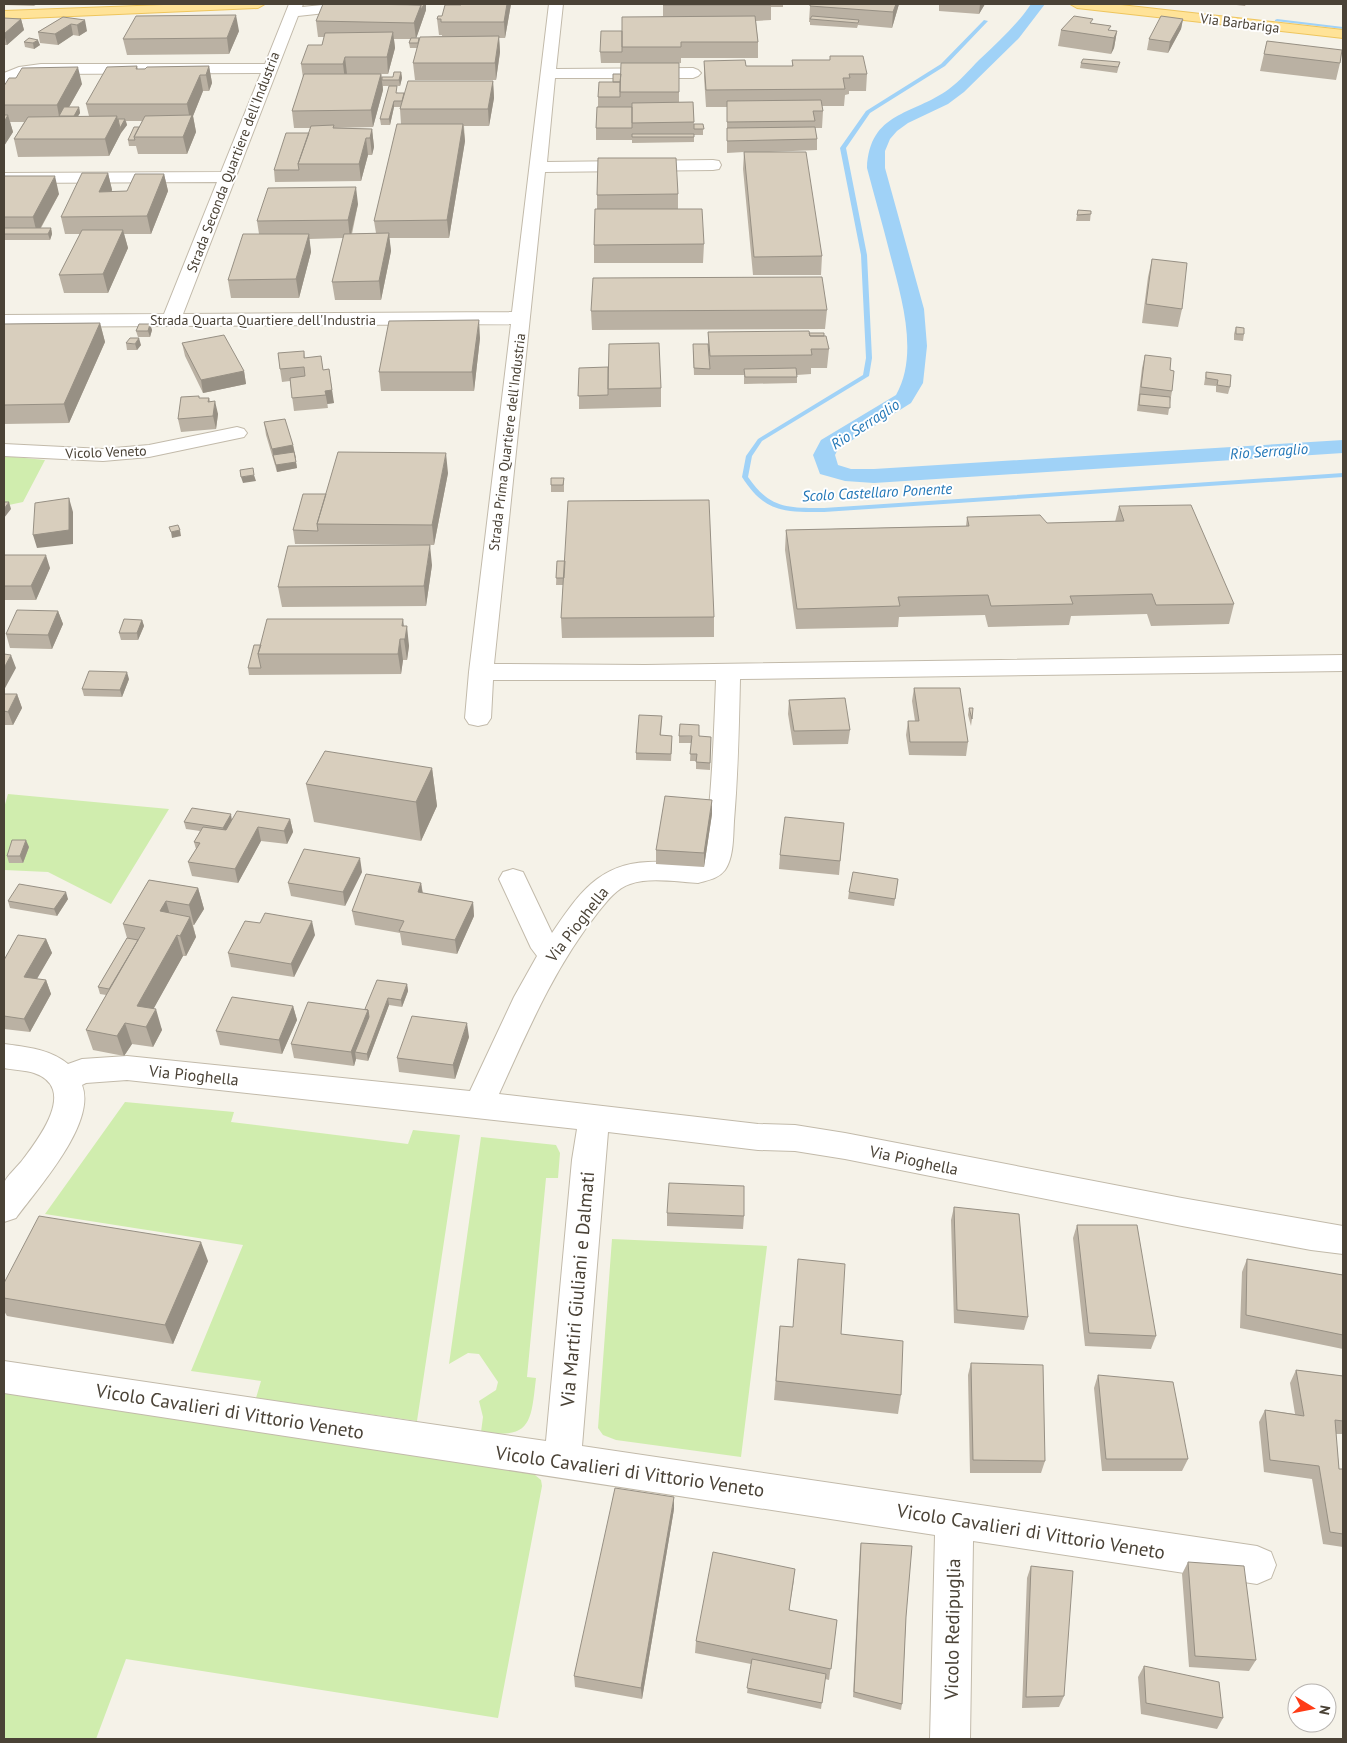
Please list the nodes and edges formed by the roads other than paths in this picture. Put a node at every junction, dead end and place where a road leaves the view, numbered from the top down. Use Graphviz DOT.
graph roads {
  1 [pos="258,4"];
  2 [pos="371,4"];
  3 [pos="556,4"];
  4 [pos="1078,4"];
  5 [pos="295,8"];
  6 [pos="4,15"];
  7 [pos="1343,34"];
  8 [pos="270,68"];
  9 [pos="693,73"];
  10 [pos="548,74"];
  11 [pos="4,78"];
  12 [pos="713,165"];
  13 [pos="538,167"];
  14 [pos="228,177"];
  15 [pos="4,178"];
  16 [pos="522,318"];
  17 [pos="171,320"];
  18 [pos="4,321"];
  19 [pos="237,433"];
  20 [pos="4,450"];
  21 [pos="1343,663"];
  22 [pos="481,672"];
  23 [pos="728,672"];
  24 [pos="478,718"];
  25 [pos="513,879"];
  26 [pos="553,951"];
  27 [pos="4,1056"];
  28 [pos="65,1079"];
  29 [pos="481,1105"];
  30 [pos="594,1118"];
  31 [pos="4,1208"];
  32 [pos="1343,1240"];
  33 [pos="4,1377"];
  34 [pos="563,1460"];
  35 [pos="954,1519"];
  36 [pos="1257,1565"];
  37 [pos="950,1739"];
  1 -- 6 [label="main road"];
  2 -- 5 [label="street"];
  3 -- 10 [label="street, Strada Prima Quartiere dell'Industria"];
  4 -- 7 [label="main road, Via Barbariga"];
  5 -- 8 [label="street, Strada Seconda Quartiere dell'Industria"];
  8 -- 11 [label="street"];
  8 -- 14 [label="street, Strada Seconda Quartiere dell'Industria"];
  9 -- 10 [label="street"];
  10 -- 13 [label="street, Strada Prima Quartiere dell'Industria"];
  12 -- 13 [label="street"];
  13 -- 16 [label="street, Strada Prima Quartiere dell'Industria"];
  14 -- 15 [label="street"];
  14 -- 17 [label="street, Strada Seconda Quartiere dell'Industria"];
  16 -- 17 [label="street, Strada Quarta Quartiere dell'Industria"];
  16 -- 22 [label="street, Strada Prima Quartiere dell'Industria"];
  17 -- 18 [label="street, Strada Quarta Quartiere dell'Industria"];
  19 -- 20 [label="street, Vicolo Veneto"];
  21 -- 23 [label="street"];
  22 -- 23 [label="street"];
  22 -- 24 [label="street, Strada Prima Quartiere dell'Industria"];
  23 -- 26 [label="street, Via Pioghella"];
  25 -- 26 [label="street"];
  26 -- 29 [label="street, Via Pioghella"];
  27 -- 28 [label="street"];
  28 -- 29 [label="street, Via Pioghella"];
  28 -- 31 [label="street"];
  29 -- 30 [label="street, Via Pioghella"];
  30 -- 32 [label="street, Via Pioghella"];
  30 -- 34 [label="street, Via Martiri Giuliani e Dalmati"];
  33 -- 34 [label="street, Vicolo Cavalieri di Vittorio Veneto"];
  34 -- 35 [label="street, Vicolo Cavalieri di Vittorio Veneto"];
  35 -- 36 [label="street, Vicolo Cavalieri di Vittorio Veneto"];
  35 -- 37 [label="street, Vicolo Redipuglia"];
}
